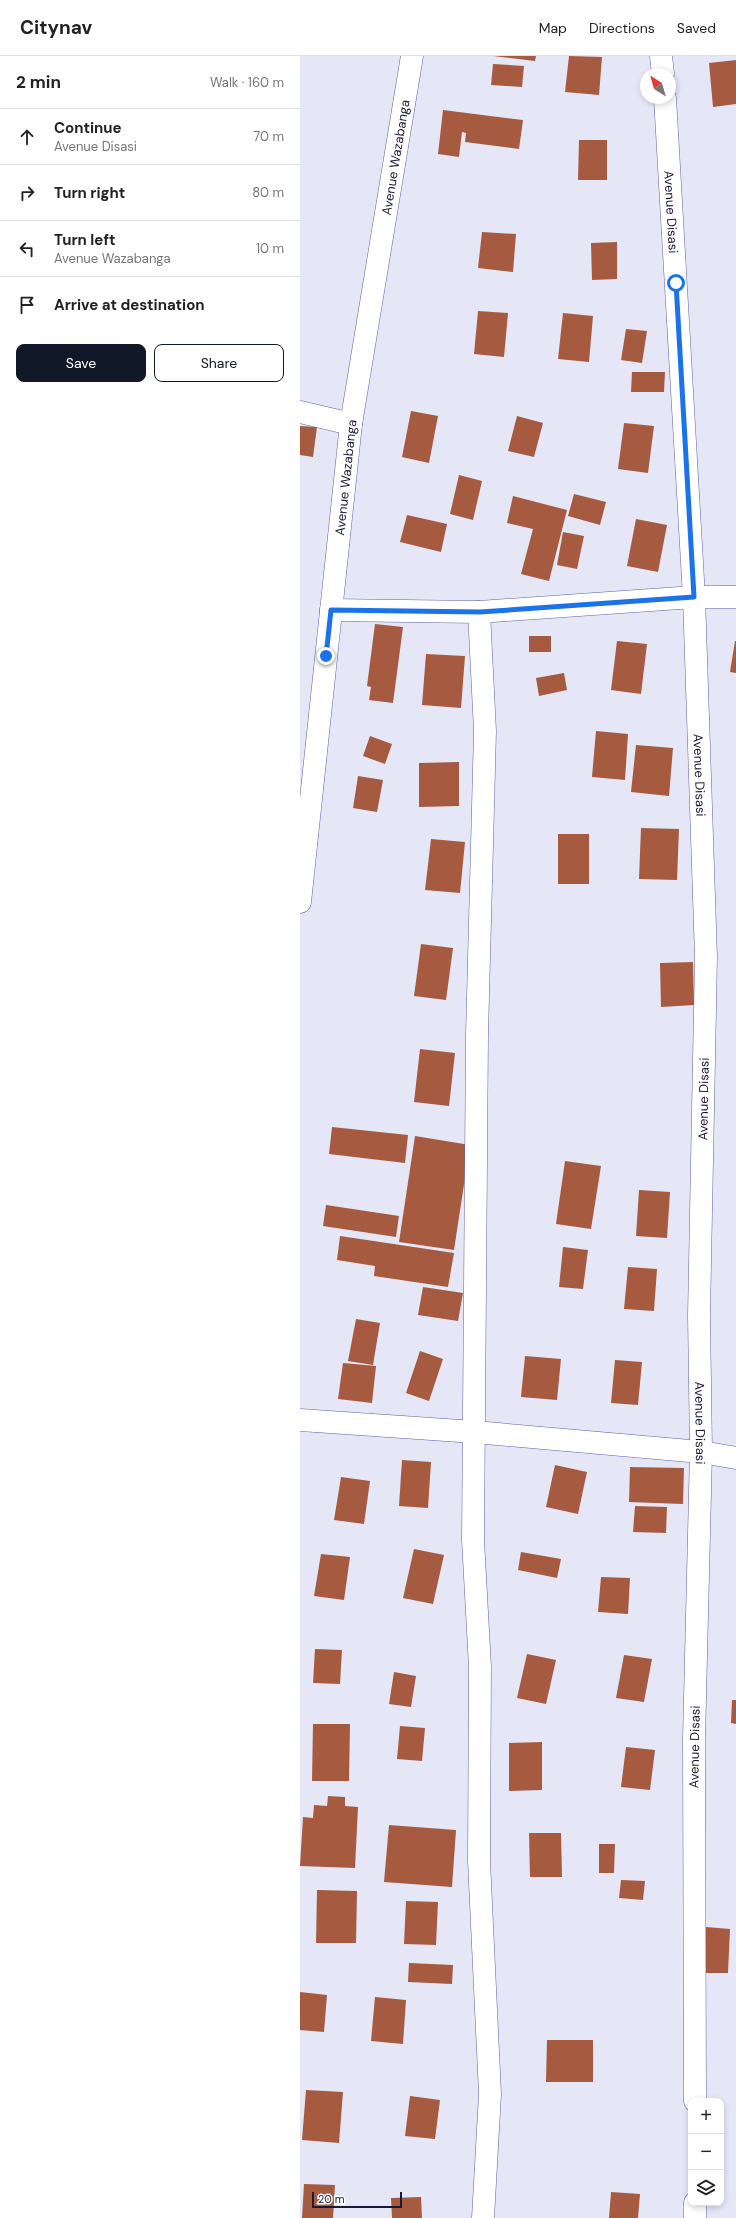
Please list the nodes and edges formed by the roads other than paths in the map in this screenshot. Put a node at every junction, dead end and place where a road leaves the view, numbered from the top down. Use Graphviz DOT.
graph roads {
  1 [pos="412,56"];
  2 [pos="662,56"];
  3 [pos="663,68"];
  4 [pos="664,104"];
  5 [pos="300,412"];
  6 [pos="351,424"];
  7 [pos="694,597"];
  8 [pos="736,597"];
  9 [pos="331,610"];
  10 [pos="480,612"];
  11 [pos="300,902"];
  12 [pos="300,1420"];
  13 [pos="475,1432"];
  14 [pos="701,1452"];
  15 [pos="736,1458"];
  16 [pos="695,2098"];
  17 [pos="695,2206"];
  18 [pos="482,2218"];
  19 [pos="695,2218"];
  1 -- 6 [label="street, Avenue Wazabanga"];
  2 -- 3 [label="street"];
  4 -- 7 [label="street, Avenue Disasi"];
  5 -- 6 [label="street"];
  6 -- 9 [label="street, Avenue Wazabanga"];
  7 -- 8 [label="street"];
  7 -- 10 [label="street"];
  7 -- 14 [label="street, Avenue Disasi"];
  9 -- 10 [label="street"];
  9 -- 11 [label="street, Avenue Wazabanga"];
  10 -- 13 [label="street"];
  12 -- 13 [label="street"];
  13 -- 14 [label="street"];
  13 -- 18 [label="street"];
  14 -- 15 [label="street"];
  14 -- 16 [label="street, Avenue Disasi"];
  17 -- 19 [label="street"];
}
